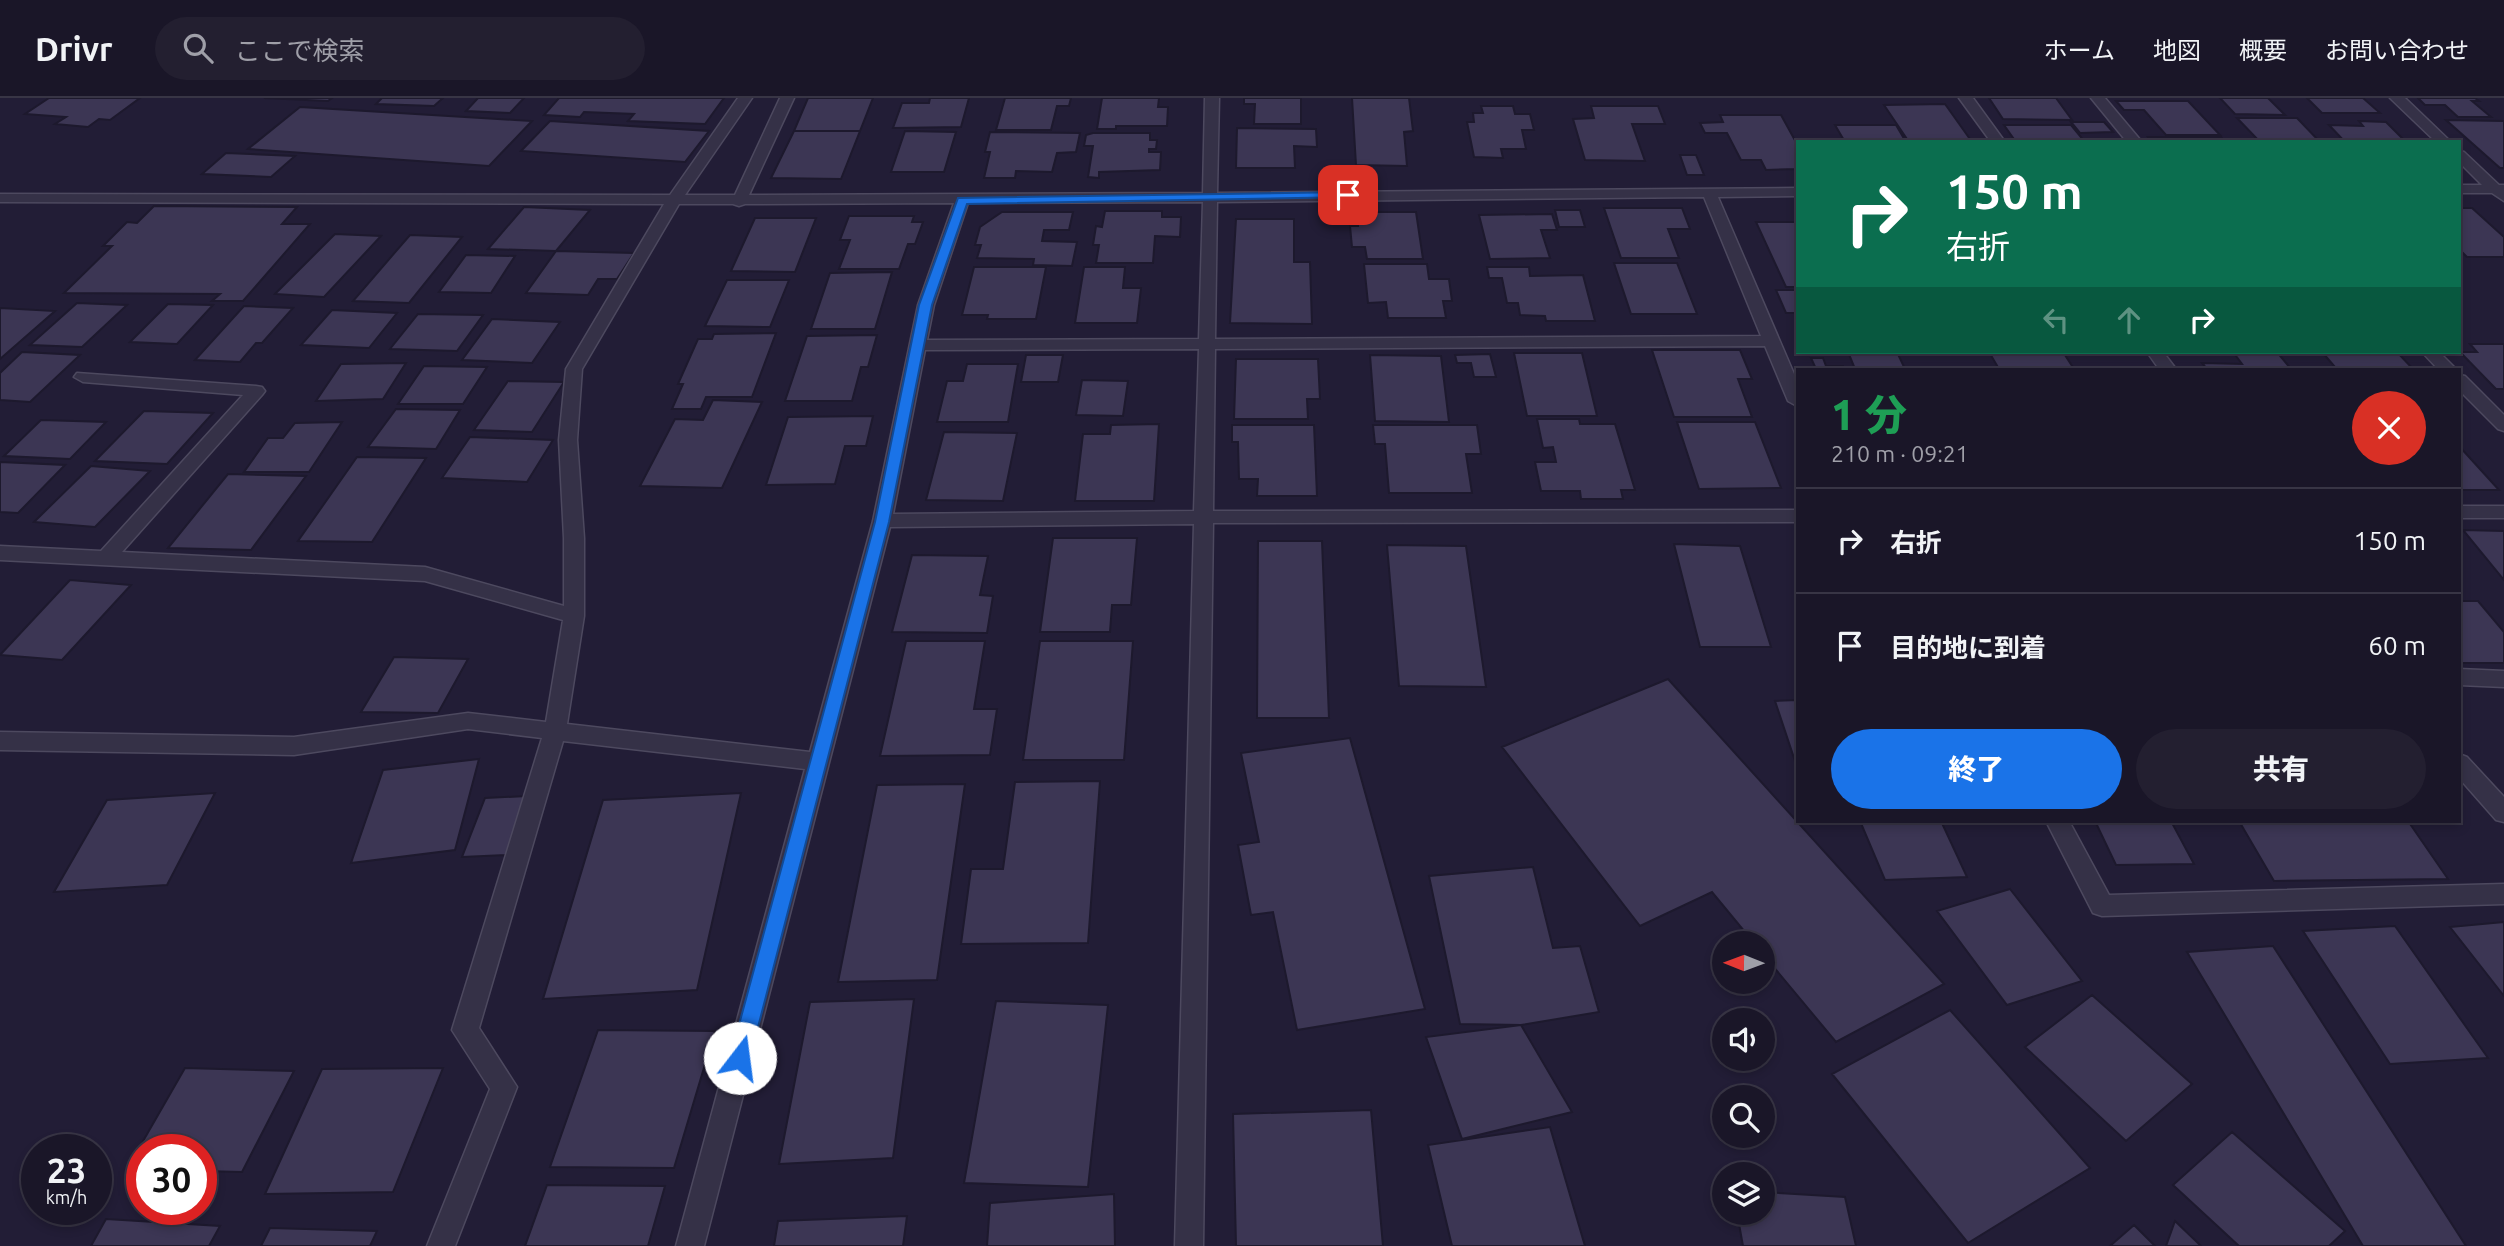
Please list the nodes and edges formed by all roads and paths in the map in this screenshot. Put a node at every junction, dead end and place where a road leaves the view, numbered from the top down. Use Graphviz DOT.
graph roads {
  1 [pos="745,98"];
  2 [pos="787,98"];
  3 [pos="1212,98"];
  4 [pos="1966,98"];
  5 [pos="2098,98"];
  6 [pos="2397,98"];
  7 [pos="1996,140"];
  8 [pos="2134,140"];
  9 [pos="2442,140"];
  10 [pos="2461,157"];
  11 [pos="2461,189"];
  12 [pos="1796,192"];
  13 [pos="2501,192"];
  14 [pos="1709,193"];
  15 [pos="1209,196"];
  16 [pos="0,198"];
  17 [pos="674,200"];
  18 [pos="962,200"];
  19 [pos="740,201"];
  20 [pos="1771,341"];
  21 [pos="1207,343"];
  22 [pos="916,345"];
  23 [pos="2157,354"];
  24 [pos="2432,354"];
  25 [pos="2167,368"];
  26 [pos="2447,368"];
  27 [pos="83,377"];
  28 [pos="2461,382"];
  29 [pos="1796,399"];
  30 [pos="2504,425"];
  31 [pos="2461,512"];
  32 [pos="2504,512"];
  33 [pos="1796,516"];
  34 [pos="1205,517"];
  35 [pos="882,522"];
  36 [pos="0,553"];
  37 [pos="105,559"];
  38 [pos="574,616"];
  39 [pos="2461,677"];
  40 [pos="2504,679"];
  41 [pos="555,731"];
  42 [pos="0,741"];
  43 [pos="820,762"];
  44 [pos="2461,765"];
  45 [pos="2504,813"];
  46 [pos="2058,823"];
  47 [pos="2504,894"];
  48 [pos="441,1246"];
  49 [pos="690,1246"];
  50 [pos="1189,1246"];
  1 -- 17 [label="street"];
  2 -- 19 [label="street"];
  3 -- 15 [label="street"];
  4 -- 7 [label="street"];
  5 -- 8 [label="street"];
  6 -- 9 [label="street"];
  10 -- 13 [label="street"];
  11 -- 13 [label="street"];
  12 -- 14 [label="street"];
  14 -- 15 [label="street"];
  14 -- 20 [label="street"];
  15 -- 18 [label="street"];
  15 -- 21 [label="street"];
  16 -- 17 [label="street"];
  17 -- 19 [label="street"];
  17 -- 38 [label="street"];
  18 -- 19 [label="street"];
  18 -- 22 [label="street"];
  20 -- 21 [label="street"];
  20 -- 29 [label="street"];
  21 -- 22 [label="street"];
  21 -- 34 [label="street"];
  22 -- 35 [label="street"];
  23 -- 25 [label="street"];
  24 -- 26 [label="street"];
  27 -- 37 [label="street"];
  28 -- 30 [label="street"];
  31 -- 32 [label="street"];
  33 -- 34 [label="street"];
  34 -- 35 [label="street"];
  34 -- 50 [label="street"];
  35 -- 43 [label="street"];
  36 -- 37 [label="street"];
  37 -- 38 [label="street"];
  38 -- 41 [label="street"];
  39 -- 40 [label="street"];
  41 -- 42 [label="street"];
  41 -- 43 [label="street"];
  41 -- 48 [label="street"];
  43 -- 49 [label="street"];
  44 -- 45 [label="street"];
  46 -- 47 [label="street"];
}
